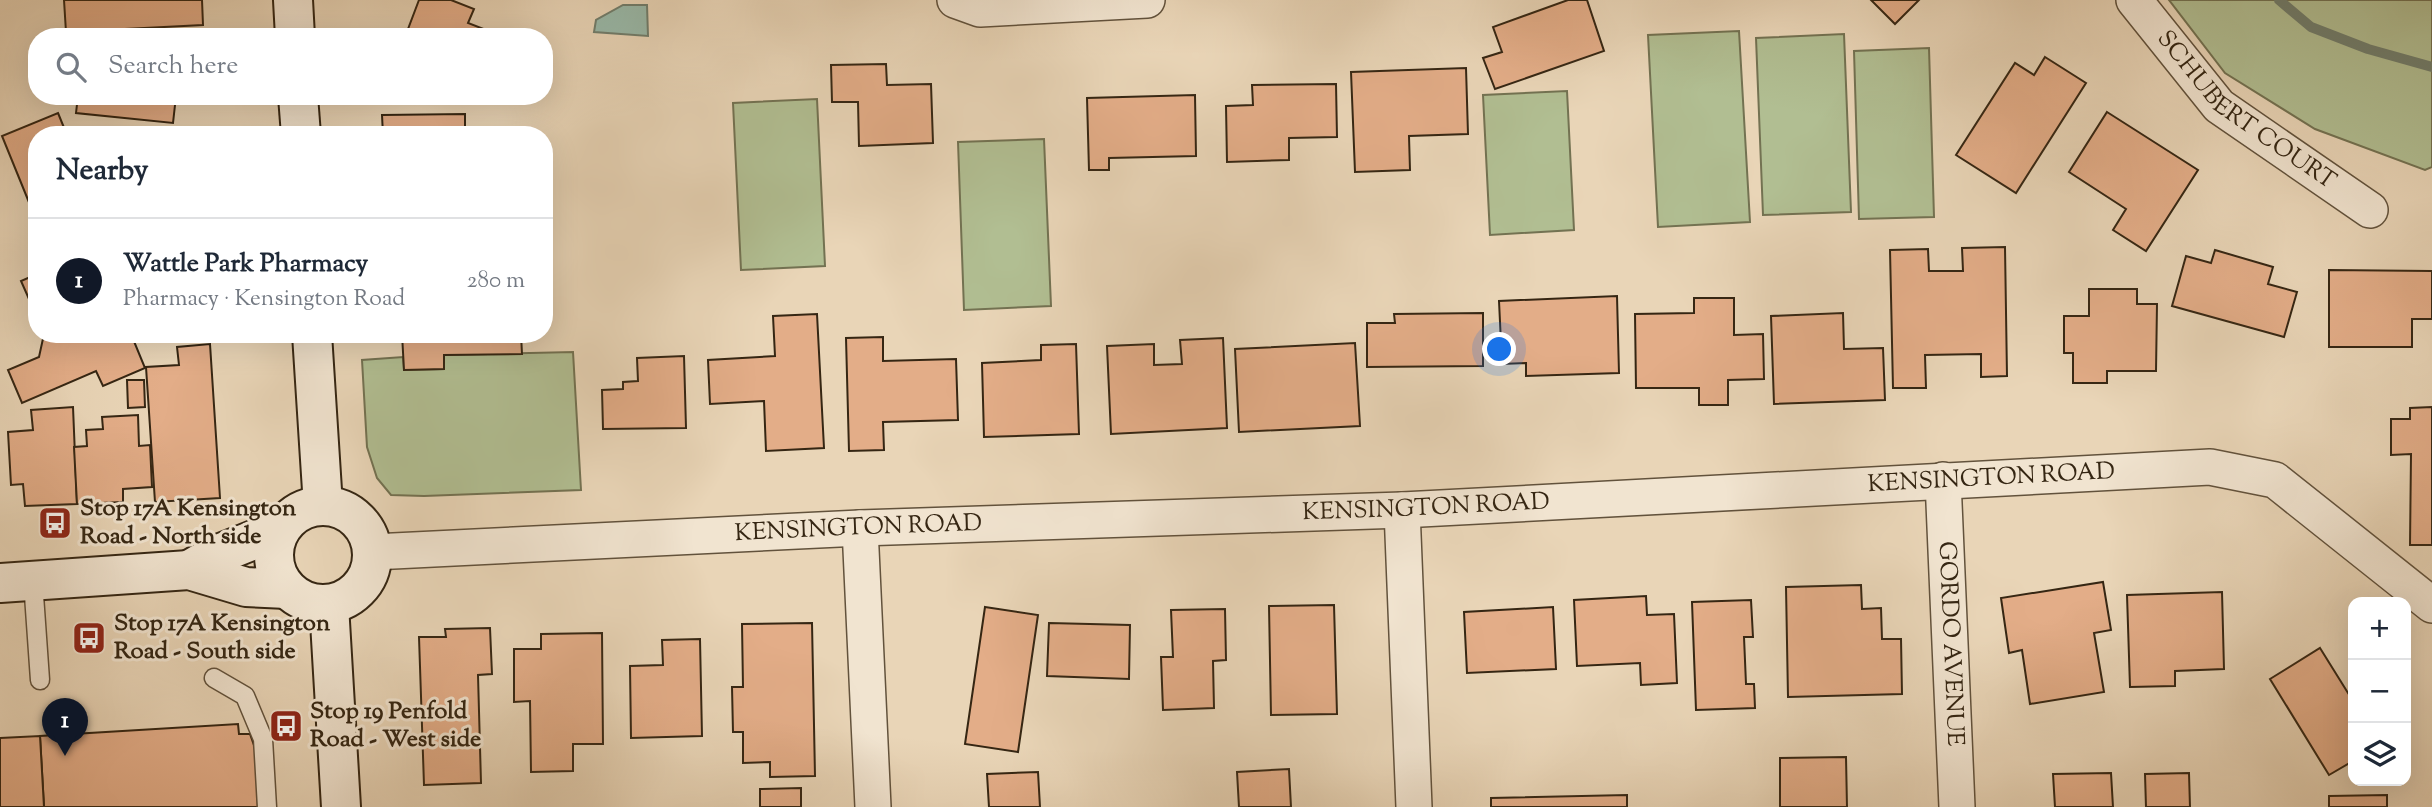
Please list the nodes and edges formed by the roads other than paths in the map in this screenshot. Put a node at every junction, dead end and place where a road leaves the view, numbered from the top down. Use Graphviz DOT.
graph roads {
  1 [pos="293,0"];
  2 [pos="955,0"];
  3 [pos="1147,0"];
  4 [pos="2134,0"];
  5 [pos="295,28"];
  6 [pos="299,105"];
  7 [pos="301,126"];
  8 [pos="2370,210"];
  9 [pos="313,343"];
  10 [pos="1942,480"];
  11 [pos="323,506"];
  12 [pos="1402,510"];
  13 [pos="860,528"];
  14 [pos="281,529"];
  15 [pos="373,552"];
  16 [pos="189,570"];
  17 [pos="17,582"];
  18 [pos="287,589"];
  19 [pos="329,604"];
  20 [pos="2432,605"];
  21 [pos="215,678"];
  22 [pos="40,680"];
  23 [pos="267,807"];
  24 [pos="341,807"];
  25 [pos="873,807"];
  26 [pos="1414,807"];
  27 [pos="1957,807"];
  1 -- 5 [label="main road"];
  2 -- 3 [label="street"];
  4 -- 8 [label="street, SCHUBERT COURT"];
  6 -- 7 [label="main road"];
  9 -- 11 [label="main road"];
  10 -- 12 [label="street, KENSINGTON ROAD"];
  10 -- 20 [label="street, KENSINGTON ROAD"];
  10 -- 27 [label="street, GORDO AVENUE"];
  11 -- 14 [label="main road"];
  11 -- 15 [label="main road"];
  12 -- 13 [label="street, KENSINGTON ROAD"];
  12 -- 26 [label="street"];
  13 -- 15 [label="street, KENSINGTON ROAD"];
  13 -- 25 [label="street"];
  14 -- 16 [label="main road"];
  14 -- 18 [label="main road"];
  15 -- 19 [label="main road"];
  16 -- 17 [label="main road"];
  16 -- 18 [label="main road"];
  17 -- 22 [label="lane"];
  18 -- 19 [label="main road"];
  19 -- 24 [label="main road"];
  21 -- 23 [label="lane"];
}
